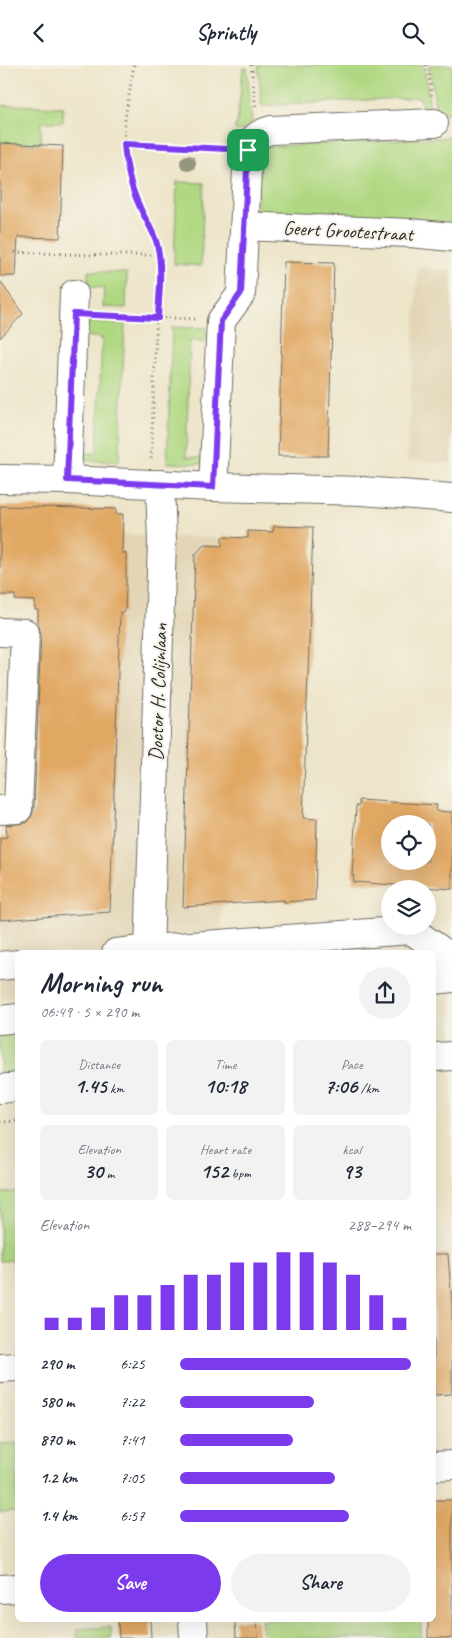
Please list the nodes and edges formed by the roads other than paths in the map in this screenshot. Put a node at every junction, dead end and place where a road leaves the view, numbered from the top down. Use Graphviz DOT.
graph roads {
  1 [pos="434,123"];
  2 [pos="244,226"];
  3 [pos="452,237"];
  4 [pos="74,304"];
  5 [pos="0,479"];
  6 [pos="67,480"];
  7 [pos="160,484"];
  8 [pos="213,487"];
  9 [pos="452,498"];
  10 [pos="0,632"];
  11 [pos="0,810"];
  12 [pos="150,950"];
  13 [pos="162,950"];
  14 [pos="452,958"];
  15 [pos="15,964"];
  16 [pos="0,966"];
  17 [pos="452,978"];
  18 [pos="436,980"];
  19 [pos="15,1018"];
  20 [pos="0,1020"];
  21 [pos="452,1056"];
  22 [pos="436,1057"];
  23 [pos="15,1087"];
  24 [pos="0,1089"];
  25 [pos="15,1367"];
  26 [pos="0,1368"];
  27 [pos="452,1465"];
  28 [pos="436,1466"];
  29 [pos="15,1588"];
  30 [pos="0,1589"];
  31 [pos="192,1622"];
  32 [pos="194,1638"];
  1 -- 2 [label="street"];
  2 -- 3 [label="street, Geert Grootestraat"];
  2 -- 8 [label="street"];
  4 -- 6 [label="street"];
  5 -- 6 [label="street"];
  6 -- 7 [label="street"];
  7 -- 8 [label="street"];
  7 -- 12 [label="street, Doctor H. Colijnlaan"];
  8 -- 9 [label="street"];
  10 -- 11 [label="street"];
  13 -- 14 [label="street"];
  15 -- 16 [label="street"];
  17 -- 18 [label="street"];
  19 -- 20 [label="street"];
  21 -- 22 [label="street"];
  23 -- 24 [label="street"];
  25 -- 26 [label="street"];
  27 -- 28 [label="street"];
  29 -- 30 [label="street"];
  31 -- 32 [label="street"];
}
